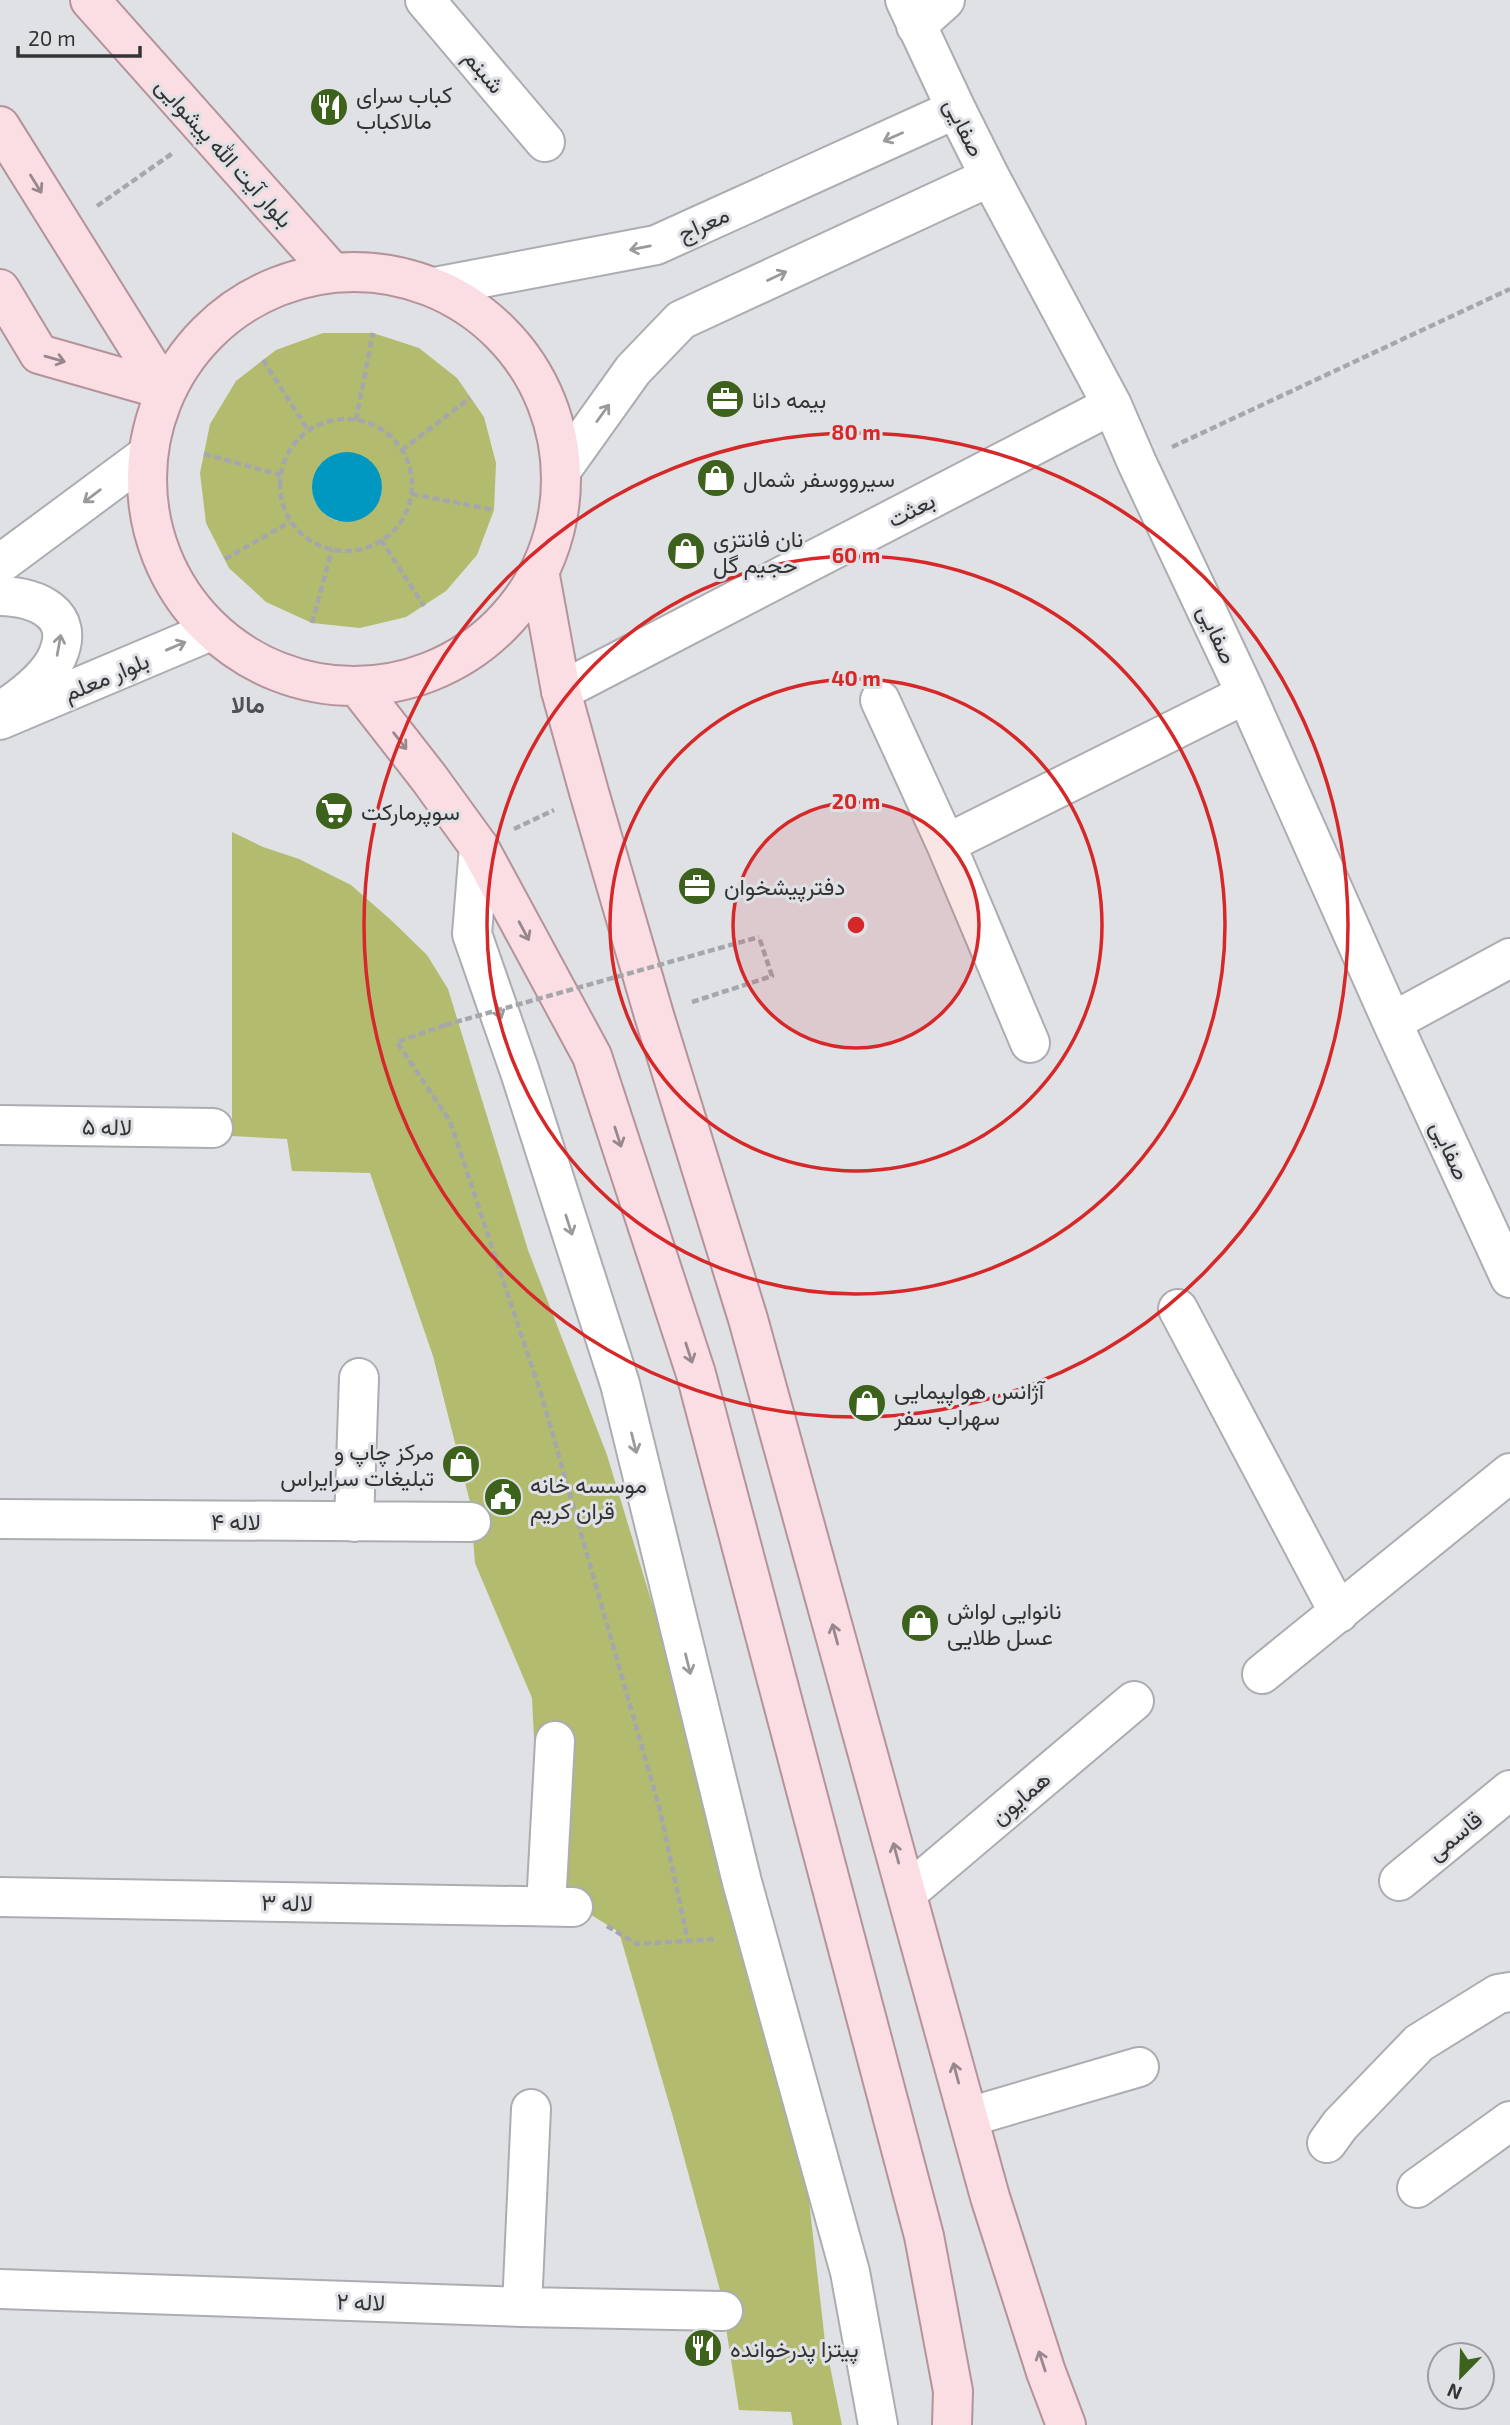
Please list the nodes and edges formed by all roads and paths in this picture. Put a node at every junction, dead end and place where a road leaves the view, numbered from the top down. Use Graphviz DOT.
graph roads {
  1 [pos="90,0"];
  2 [pos="425,0"];
  3 [pos="944,0"];
  4 [pos="911,13"];
  5 [pos="956,109"];
  6 [pos="0,126"];
  7 [pos="206,130"];
  8 [pos="545,142"];
  9 [pos="990,177"];
  10 [pos="65,229"];
  11 [pos="332,272"];
  12 [pos="435,287"];
  13 [pos="0,289"];
  14 [pos="1510,289"];
  15 [pos="373,333"];
  16 [pos="263,360"];
  17 [pos="165,390"];
  18 [pos="470,398"];
  19 [pos="1112,405"];
  20 [pos="356,420"];
  21 [pos="308,430"];
  22 [pos="402,450"];
  23 [pos="204,454"];
  24 [pos="147,455"];
  25 [pos="1137,463"];
  26 [pos="563,468"];
  27 [pos="281,475"];
  28 [pos="412,494"];
  29 [pos="494,510"];
  30 [pos="290,522"];
  31 [pos="381,540"];
  32 [pos="332,549"];
  33 [pos="225,559"];
  34 [pos="0,564"];
  35 [pos="540,576"];
  36 [pos="0,596"];
  37 [pos="424,606"];
  38 [pos="312,624"];
  39 [pos="211,631"];
  40 [pos="358,687"];
  41 [pos="561,691"];
  42 [pos="1247,694"];
  43 [pos="880,700"];
  44 [pos="0,712"];
  45 [pos="0,720"];
  46 [pos="589,792"];
  47 [pos="946,844"];
  48 [pos="479,847"];
  49 [pos="1510,958"];
  50 [pos="654,1015"];
  51 [pos="1392,1022"];
  52 [pos="1030,1043"];
  53 [pos="0,1125"];
  54 [pos="213,1128"];
  55 [pos="1510,1278"];
  56 [pos="1178,1308"];
  57 [pos="359,1378"];
  58 [pos="1510,1473"];
  59 [pos="0,1519"];
  60 [pos="354,1522"];
  61 [pos="471,1522"];
  62 [pos="1339,1613"];
  63 [pos="1262,1674"];
  64 [pos="1134,1701"];
  65 [pos="555,1741"];
  66 [pos="1510,1790"];
  67 [pos="1399,1881"];
  68 [pos="907,1894"];
  69 [pos="0,1897"];
  70 [pos="559,1906"];
  71 [pos="757,1935"];
  72 [pos="688,1942"];
  73 [pos="1510,1992"];
  74 [pos="1139,2067"];
  75 [pos="531,2109"];
  76 [pos="969,2117"];
  77 [pos="1510,2121"];
  78 [pos="1327,2143"];
  79 [pos="1417,2188"];
  80 [pos="0,2289"];
  81 [pos="522,2307"];
  82 [pos="723,2311"];
  83 [pos="878,2425"];
  84 [pos="952,2425"];
  85 [pos="1066,2425"];
  1 -- 7 [label="main road, بلوار آیت الله پیشوایی"];
  2 -- 8 [label="street, شبنم"];
  3 -- 4 [label="street"];
  4 -- 5 [label="street, صفایی"];
  5 -- 9 [label="street, صفایی"];
  5 -- 12 [label="street, معراج, one-way"];
  6 -- 10 [label="main road, one-way"];
  7 -- 10 [label="path"];
  7 -- 11 [label="main road, بلوار آیت الله پیشوایی"];
  9 -- 19 [label="street, صفایی"];
  26 -- 9 [label="street, one-way"];
  10 -- 17 [label="main road"];
  11 -- 12 [label="main road"];
  11 -- 17 [label="main road"];
  12 -- 26 [label="main road"];
  13 -- 17 [label="main road, one-way"];
  14 -- 25 [label="path"];
  15 -- 20 [label="path"];
  16 -- 21 [label="path"];
  17 -- 24 [label="main road"];
  18 -- 22 [label="path"];
  19 -- 25 [label="street, صفایی"];
  19 -- 41 [label="street, بعثت"];
  20 -- 21 [label="path"];
  20 -- 22 [label="path"];
  21 -- 27 [label="path"];
  22 -- 28 [label="path"];
  23 -- 27 [label="path"];
  24 -- 34 [label="street, one-way"];
  24 -- 39 [label="main road"];
  25 -- 42 [label="street, صفایی"];
  26 -- 35 [label="main road"];
  27 -- 30 [label="path"];
  28 -- 29 [label="path"];
  28 -- 31 [label="path"];
  30 -- 32 [label="path"];
  30 -- 33 [label="path"];
  31 -- 32 [label="path"];
  31 -- 37 [label="path"];
  32 -- 38 [label="path"];
  35 -- 40 [label="main road"];
  35 -- 41 [label="main road"];
  44 -- 36 [label="street, one-way"];
  39 -- 40 [label="main road"];
  45 -- 39 [label="street, بلوار معلم, one-way"];
  40 -- 48 [label="main road, one-way"];
  41 -- 46 [label="main road"];
  42 -- 47 [label="street"];
  42 -- 51 [label="street, صفایی"];
  43 -- 47 [label="street"];
  46 -- 48 [label="path"];
  46 -- 50 [label="main road"];
  47 -- 52 [label="street"];
  48 -- 71 [label="street, one-way"];
  48 -- 84 [label="main road, one-way"];
  49 -- 51 [label="street"];
  68 -- 50 [label="main road, one-way"];
  50 -- 72 [label="path, bridge"];
  51 -- 55 [label="street, صفایی"];
  53 -- 54 [label="street, لاله ۵"];
  56 -- 62 [label="street"];
  57 -- 60 [label="street"];
  58 -- 62 [label="street"];
  59 -- 60 [label="street, لاله ۴"];
  60 -- 61 [label="street, لاله ۴"];
  62 -- 63 [label="street"];
  64 -- 68 [label="street, همایون"];
  65 -- 70 [label="street"];
  66 -- 67 [label="street, قاسمی"];
  76 -- 68 [label="main road, one-way"];
  69 -- 70 [label="street, لاله ۳"];
  70 -- 72 [label="path"];
  71 -- 72 [label="path"];
  71 -- 83 [label="street"];
  73 -- 78 [label="street"];
  74 -- 76 [label="street"];
  75 -- 81 [label="street"];
  85 -- 76 [label="main road, one-way"];
  77 -- 79 [label="street"];
  80 -- 81 [label="street, لاله ۲"];
  81 -- 82 [label="street, لاله ۲"];
}
